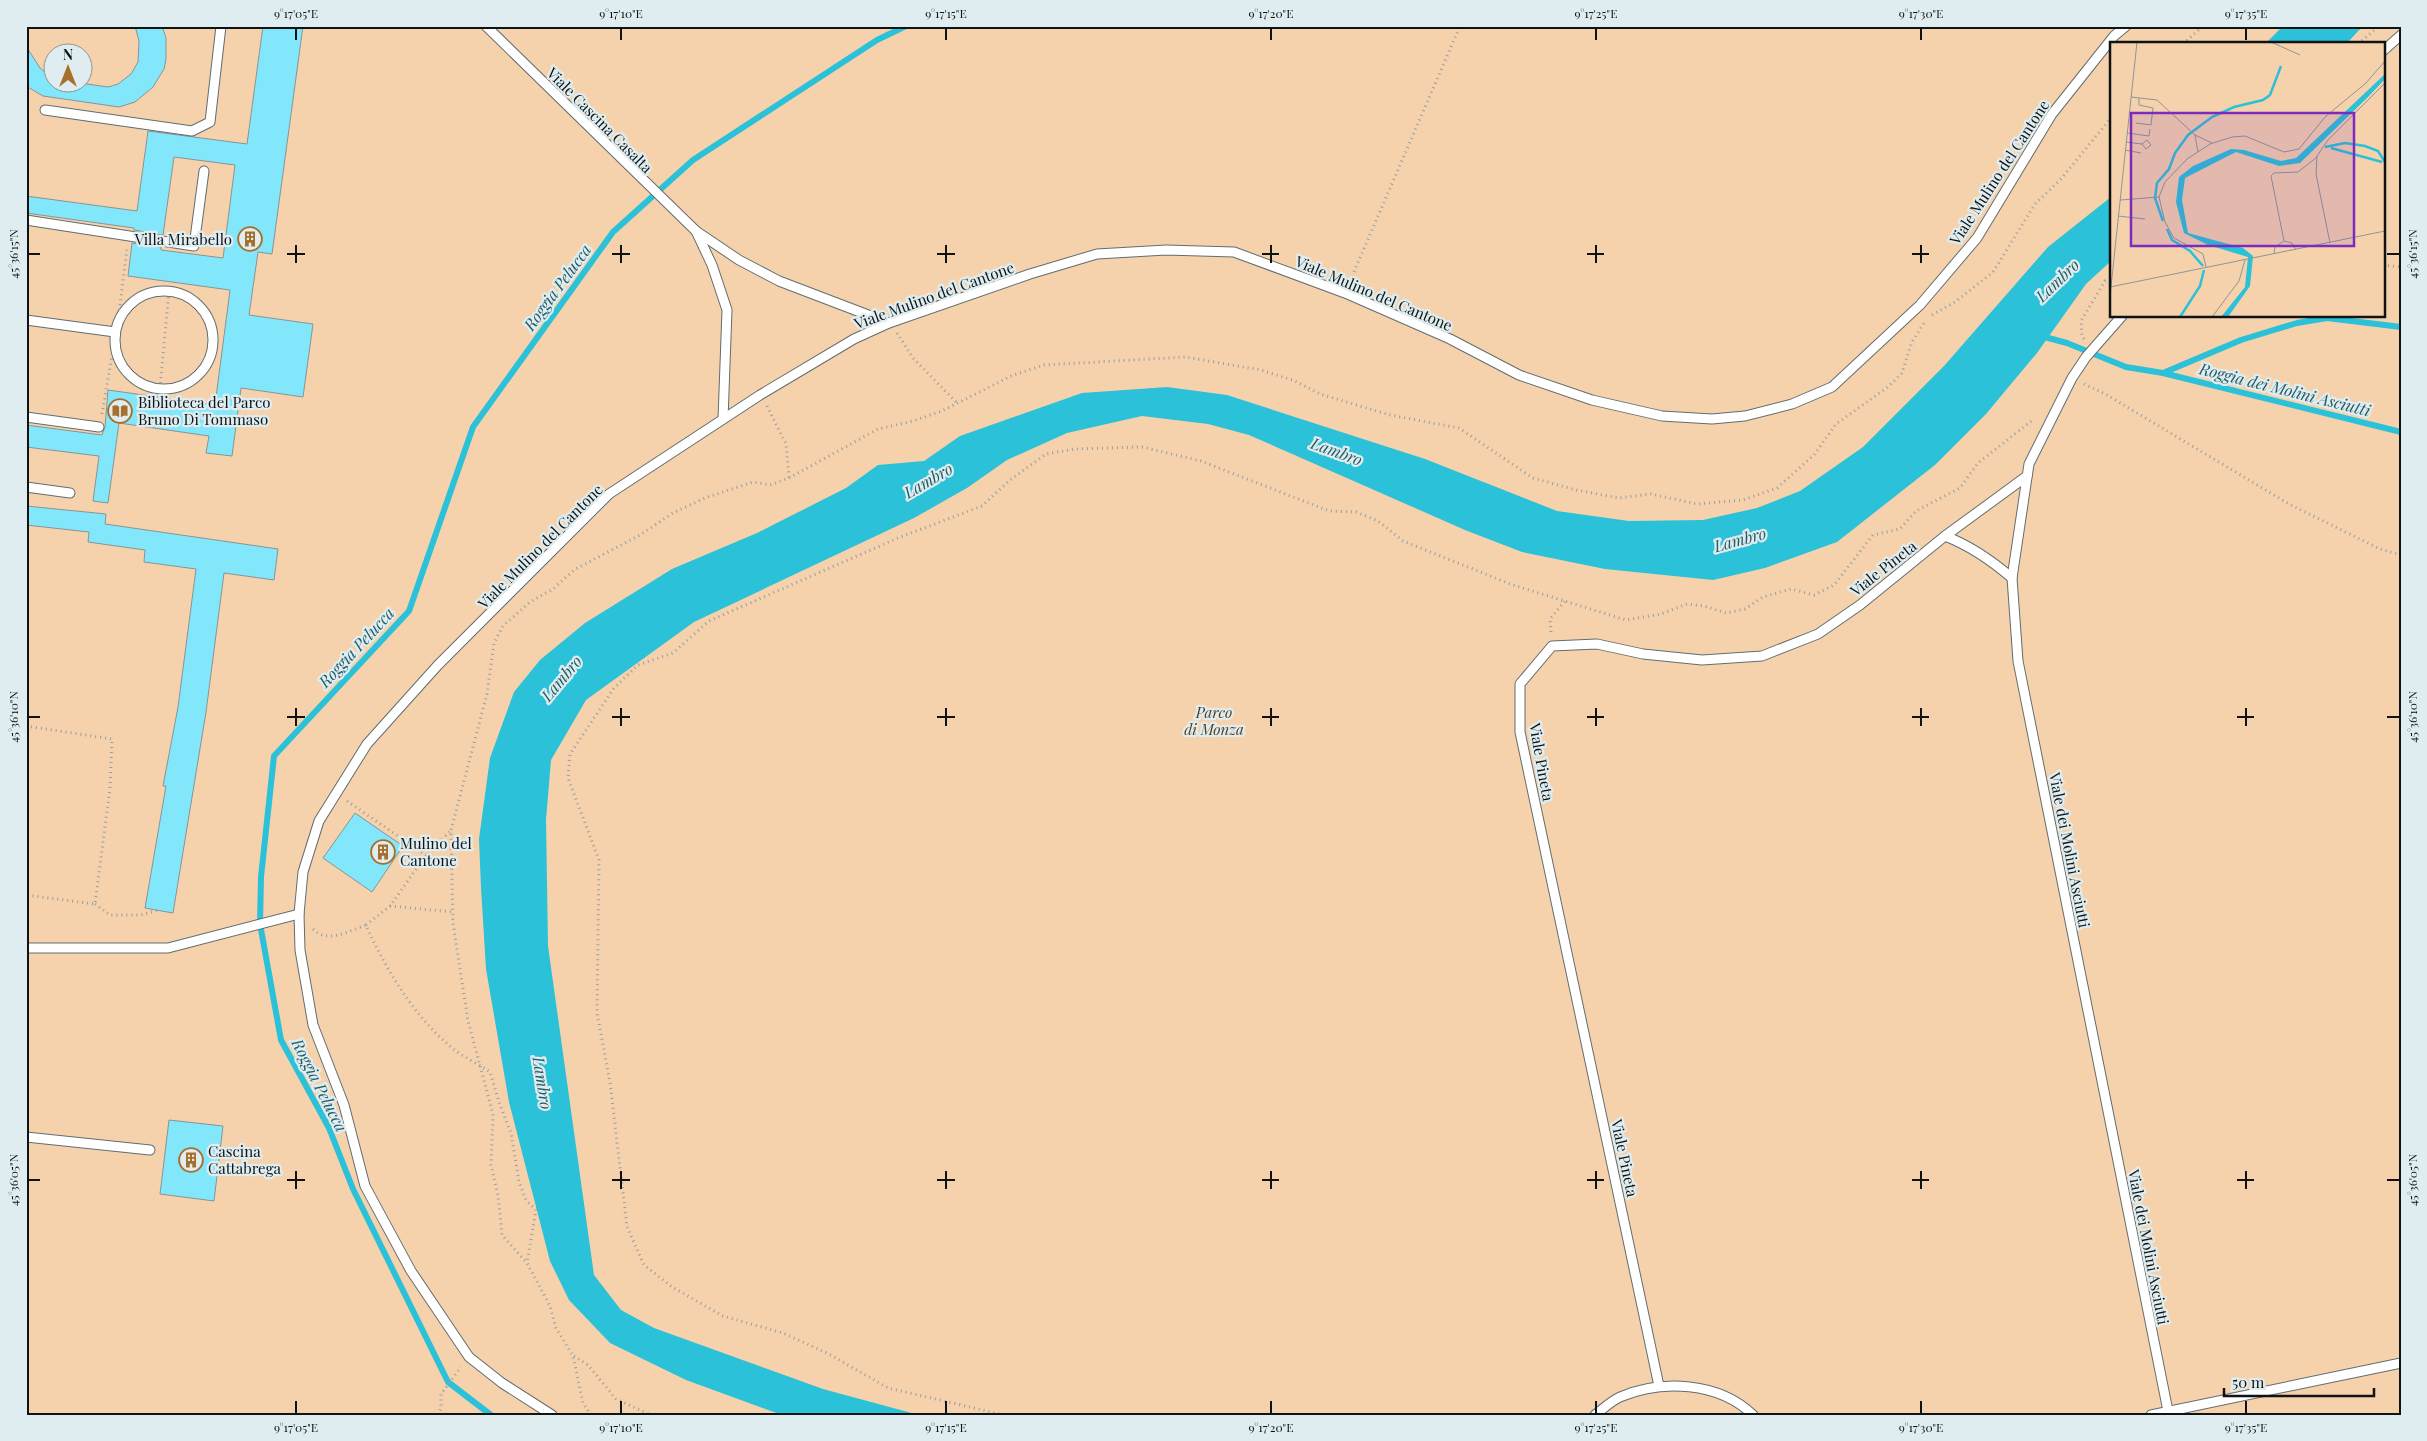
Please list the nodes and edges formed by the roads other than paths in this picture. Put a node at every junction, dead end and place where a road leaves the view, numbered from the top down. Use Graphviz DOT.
graph roads {
  1 [pos="221,26"];
  2 [pos="486,26"];
  3 [pos="2126,26"];
  4 [pos="2401,35"];
  5 [pos="2384,50"];
  6 [pos="46,110"];
  7 [pos="204,171"];
  8 [pos="26,220"];
  9 [pos="696,231"];
  10 [pos="2120,318"];
  11 [pos="26,320"];
  12 [pos="889,323"];
  13 [pos="116,332"];
  14 [pos="26,416"];
  15 [pos="723,419"];
  16 [pos="100,427"];
  17 [pos="2027,476"];
  18 [pos="26,487"];
  19 [pos="70,493"];
  20 [pos="1945,536"];
  21 [pos="2012,578"];
  22 [pos="299,914"];
  23 [pos="26,948"];
  24 [pos="26,1137"];
  25 [pos="150,1150"];
  26 [pos="2401,1363"];
  27 [pos="1659,1386"];
  28 [pos="2168,1411"];
  29 [pos="552,1415"];
  30 [pos="1595,1415"];
  31 [pos="1754,1415"];
  32 [pos="2151,1415"];
  1 -- 6 [label="lane"];
  2 -- 9 [label="lane, Viale Cascina Casalta"];
  3 -- 12 [label="lane, Viale Mulino del Cantone"];
  4 -- 5 [label="lane"];
  7 -- 8 [label="lane"];
  9 -- 12 [label="lane, Viale Cascina Casalta"];
  9 -- 15 [label="lane, Viale Cascina Casalta"];
  10 -- 17 [label="lane, Viale dei Molini Asciutti"];
  11 -- 13 [label="lane"];
  12 -- 15 [label="lane, Viale Mulino del Cantone"];
  13 -- 13 [label="lane"];
  14 -- 16 [label="lane"];
  15 -- 22 [label="lane, Viale Mulino del Cantone"];
  17 -- 20 [label="lane, Viale Pineta"];
  17 -- 21 [label="lane, Viale dei Molini Asciutti"];
  18 -- 19 [label="lane"];
  20 -- 21 [label="lane"];
  20 -- 27 [label="lane, Viale Pineta"];
  21 -- 28 [label="lane, Viale dei Molini Asciutti"];
  22 -- 23 [label="lane"];
  22 -- 29 [label="lane, Viale Mulino del Cantone"];
  24 -- 25 [label="lane"];
  26 -- 28 [label="lane"];
  27 -- 30 [label="lane"];
  27 -- 31 [label="lane"];
  28 -- 32 [label="lane"];
}
